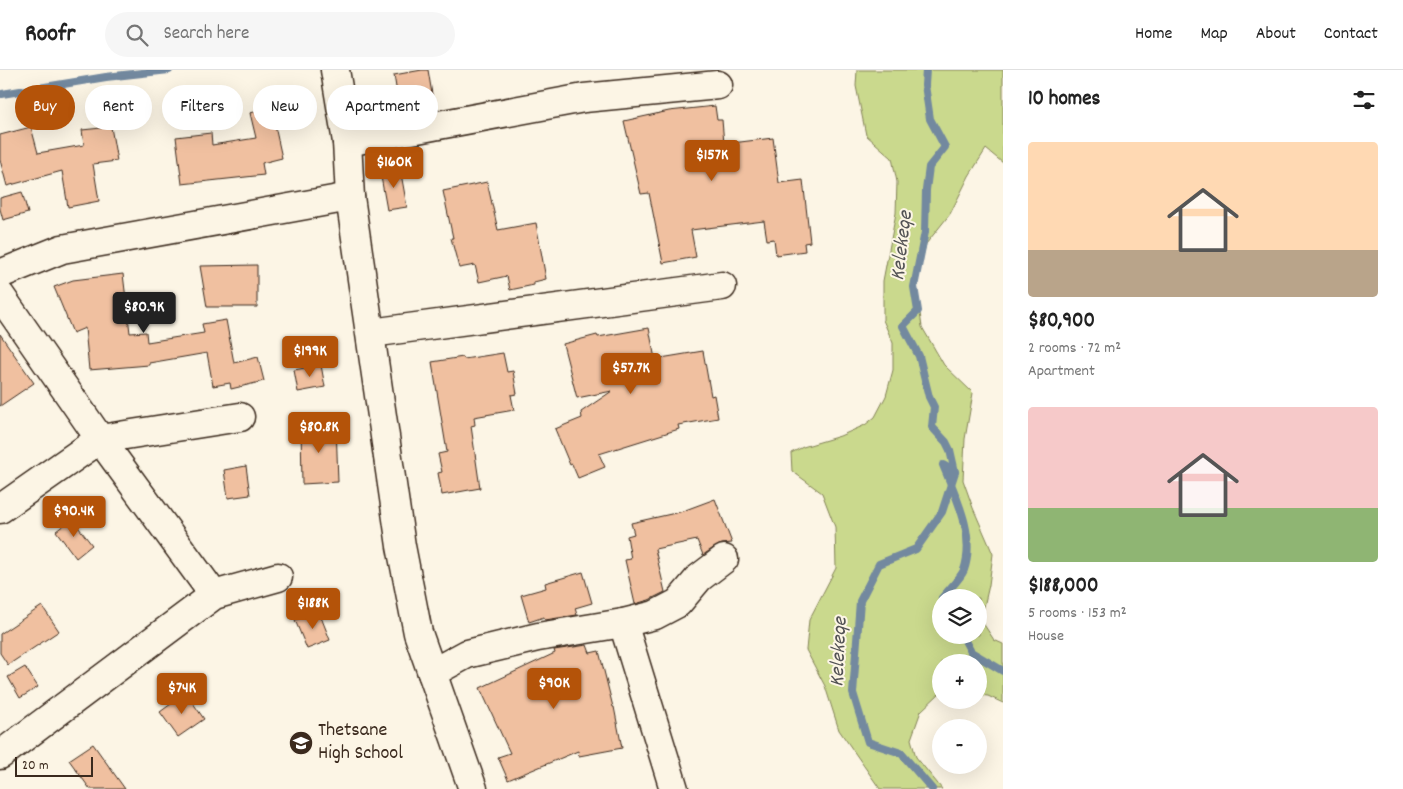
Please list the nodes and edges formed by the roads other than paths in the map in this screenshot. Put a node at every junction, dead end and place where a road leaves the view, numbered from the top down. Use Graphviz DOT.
graph roads {
  1 [pos="335,70"];
  2 [pos="718,85"];
  3 [pos="347,142"];
  4 [pos="350,197"];
  5 [pos="0,274"];
  6 [pos="722,286"];
  7 [pos="0,295"];
  8 [pos="371,333"];
  9 [pos="240,417"];
  10 [pos="100,438"];
  11 [pos="0,509"];
  12 [pos="724,560"];
  13 [pos="278,577"];
  14 [pos="214,595"];
  15 [pos="623,622"];
  16 [pos="432,673"];
  17 [pos="0,755"];
  18 [pos="473,789"];
  19 [pos="674,789"];
  1 -- 3 [label="street"];
  2 -- 3 [label="street"];
  3 -- 4 [label="street"];
  4 -- 5 [label="street"];
  4 -- 8 [label="street"];
  6 -- 8 [label="street"];
  7 -- 10 [label="street"];
  8 -- 16 [label="street"];
  9 -- 10 [label="street"];
  10 -- 11 [label="street"];
  10 -- 14 [label="street"];
  12 -- 15 [label="street"];
  13 -- 14 [label="street"];
  14 -- 17 [label="street"];
  15 -- 16 [label="street"];
  15 -- 19 [label="street"];
  16 -- 18 [label="street"];
}
